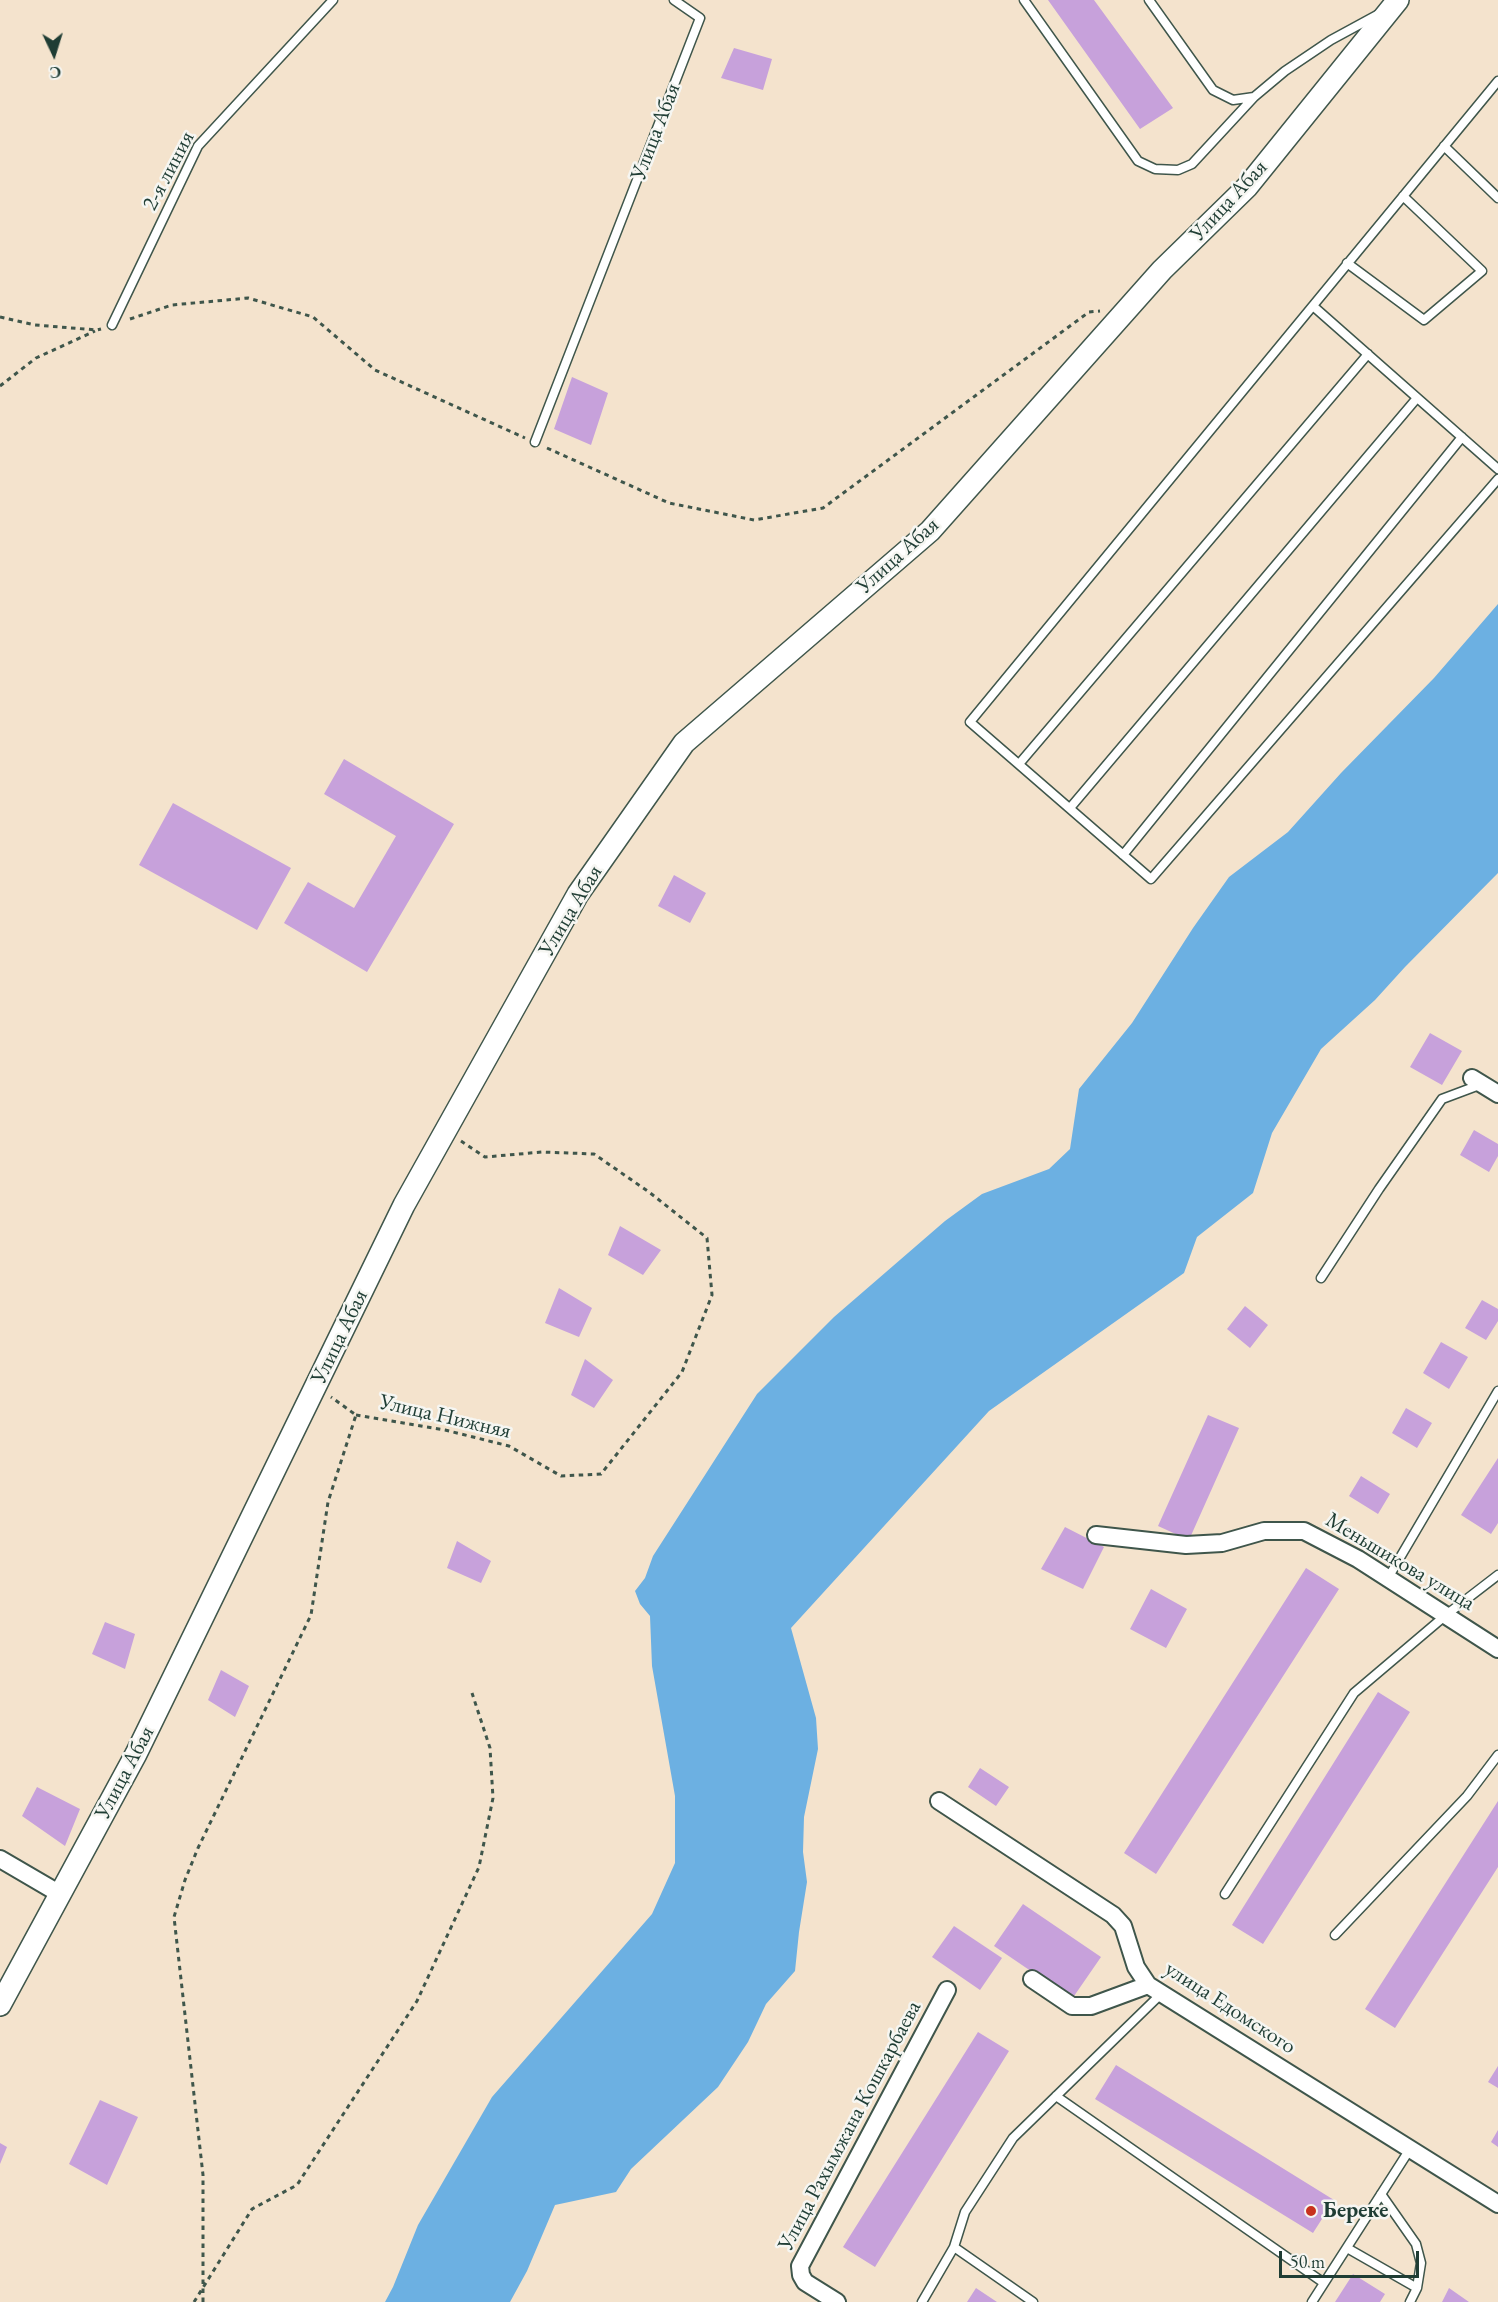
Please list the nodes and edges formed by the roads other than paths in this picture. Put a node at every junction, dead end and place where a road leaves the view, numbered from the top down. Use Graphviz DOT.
graph roads {
  1 [pos="333,0"];
  2 [pos="674,0"];
  3 [pos="1024,0"];
  4 [pos="1149,0"];
  5 [pos="1393,5"];
  6 [pos="1498,81"];
  7 [pos="1254,97"];
  8 [pos="1444,146"];
  9 [pos="1403,196"];
  10 [pos="1498,198"];
  11 [pos="1347,263"];
  12 [pos="1313,306"];
  13 [pos="112,325"];
  14 [pos="1368,354"];
  15 [pos="1417,398"];
  16 [pos="1462,437"];
  17 [pos="536,442"];
  18 [pos="1498,469"];
  19 [pos="1498,479"];
  20 [pos="1019,764"];
  21 [pos="1070,808"];
  22 [pos="1123,855"];
  23 [pos="1477,1081"];
  24 [pos="1498,1094"];
  25 [pos="1321,1278"];
  26 [pos="1498,1391"];
  27 [pos="1096,1535"];
  28 [pos="1498,1575"];
  29 [pos="1388,1578"];
  30 [pos="1446,1615"];
  31 [pos="1498,1649"];
  32 [pos="1498,1755"];
  33 [pos="939,1802"];
  34 [pos="0,1859"];
  35 [pos="60,1894"];
  36 [pos="1225,1894"];
  37 [pos="1335,1935"];
  38 [pos="1032,1979"];
  39 [pos="1155,1989"];
  40 [pos="947,1990"];
  41 [pos="0,2005"];
  42 [pos="1056,2096"];
  43 [pos="1410,2149"];
  44 [pos="1382,2194"];
  45 [pos="1498,2204"];
  46 [pos="954,2247"];
  47 [pos="1347,2248"];
  48 [pos="1324,2283"];
  49 [pos="1417,2288"];
  50 [pos="837,2302"];
  51 [pos="922,2302"];
  52 [pos="1033,2302"];
  53 [pos="1312,2302"];
  54 [pos="1410,2302"];
  1 -- 13 [label="lane, 2-я линия"];
  2 -- 17 [label="lane, Улица Абая"];
  3 -- 7 [label="lane"];
  4 -- 7 [label="lane"];
  5 -- 7 [label="lane"];
  5 -- 35 [label="street, Улица Абая"];
  6 -- 8 [label="lane"];
  8 -- 9 [label="lane"];
  8 -- 10 [label="lane"];
  9 -- 11 [label="lane"];
  9 -- 11 [label="lane"];
  11 -- 12 [label="lane"];
  12 -- 14 [label="lane"];
  12 -- 20 [label="lane"];
  14 -- 15 [label="lane"];
  14 -- 20 [label="lane"];
  15 -- 16 [label="lane"];
  15 -- 21 [label="lane"];
  16 -- 18 [label="lane"];
  16 -- 22 [label="lane"];
  19 -- 22 [label="lane"];
  20 -- 21 [label="lane"];
  21 -- 22 [label="lane"];
  23 -- 24 [label="street"];
  23 -- 25 [label="lane"];
  26 -- 29 [label="lane"];
  27 -- 29 [label="street, Меньшикова улица"];
  28 -- 30 [label="lane"];
  29 -- 30 [label="street, Меньшикова улица"];
  30 -- 31 [label="street, Меньшикова улица"];
  30 -- 36 [label="lane"];
  32 -- 37 [label="lane"];
  33 -- 39 [label="street, улица Едомского"];
  34 -- 35 [label="street"];
  35 -- 41 [label="street, Улица Абая"];
  38 -- 39 [label="street"];
  39 -- 42 [label="lane"];
  39 -- 43 [label="street, улица Едомского"];
  40 -- 50 [label="street, Улица Рахымжана Кошкарбаева"];
  42 -- 46 [label="lane"];
  42 -- 48 [label="lane"];
  43 -- 44 [label="lane"];
  43 -- 45 [label="street, улица Едомского"];
  44 -- 47 [label="lane"];
  44 -- 49 [label="lane"];
  46 -- 51 [label="lane"];
  46 -- 52 [label="lane"];
  47 -- 48 [label="lane"];
  47 -- 49 [label="lane"];
  48 -- 53 [label="lane"];
  49 -- 54 [label="lane"];
}
